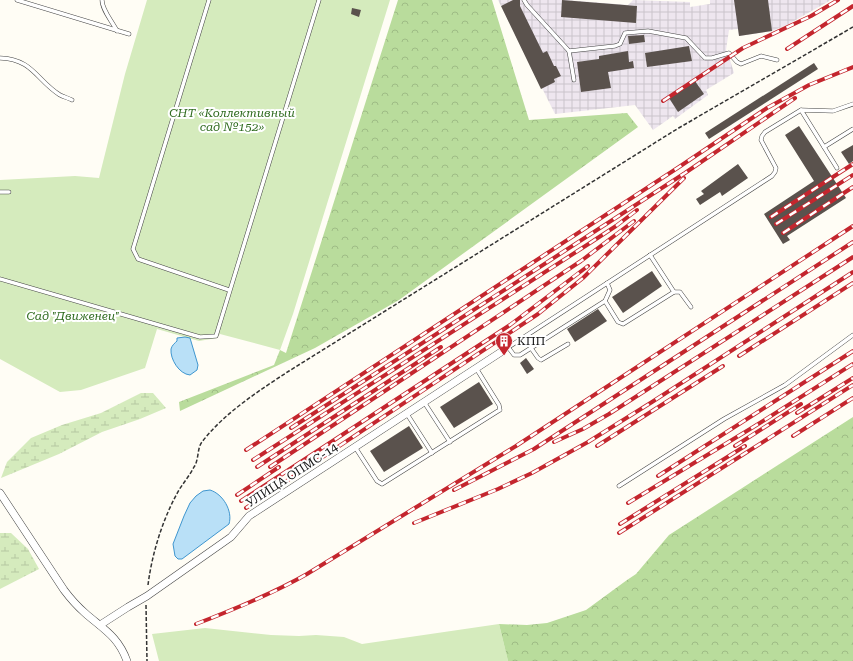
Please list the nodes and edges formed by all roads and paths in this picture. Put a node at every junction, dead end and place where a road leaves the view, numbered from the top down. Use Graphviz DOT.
graph roads {
  1 [pos="17,0"];
  2 [pos="102,0"];
  3 [pos="209,0"];
  4 [pos="319,0"];
  5 [pos="524,0"];
  6 [pos="853,27"];
  7 [pos="116,30"];
  8 [pos="129,34"];
  9 [pos="569,51"];
  10 [pos="0,58"];
  11 [pos="777,60"];
  12 [pos="574,80"];
  13 [pos="72,100"];
  14 [pos="853,104"];
  15 [pos="801,110"];
  16 [pos="853,129"];
  17 [pos="824,147"];
  18 [pos="837,168"];
  19 [pos="0,192"];
  20 [pos="9,192"];
  21 [pos="650,255"];
  22 [pos="0,279"];
  23 [pos="607,283"];
  24 [pos="229,290"];
  25 [pos="674,292"];
  26 [pos="605,301"];
  27 [pos="691,306"];
  28 [pos="853,335"];
  29 [pos="568,344"];
  30 [pos="508,347"];
  31 [pos="531,348"];
  32 [pos="501,352"];
  33 [pos="476,368"];
  34 [pos="424,402"];
  35 [pos="407,413"];
  36 [pos="450,442"];
  37 [pos="355,447"];
  38 [pos="432,453"];
  39 [pos="619,486"];
  40 [pos="0,493"];
  41 [pos="147,596"];
  42 [pos="100,625"];
  43 [pos="127,661"];
  44 [pos="147,661"];
  1 -- 7 [label="lane"];
  2 -- 7 [label="lane"];
  3 -- 24 [label="lane"];
  4 -- 24 [label="lane"];
  5 -- 9 [label="lane"];
  6 -- 41 [label="path"];
  7 -- 8 [label="lane"];
  9 -- 11 [label="lane"];
  9 -- 12 [label="lane"];
  10 -- 13 [label="lane"];
  14 -- 15 [label="lane"];
  15 -- 17 [label="lane"];
  15 -- 21 [label="lane"];
  16 -- 17 [label="lane"];
  17 -- 18 [label="lane"];
  19 -- 20 [label="lane"];
  21 -- 23 [label="lane"];
  21 -- 25 [label="lane"];
  22 -- 24 [label="lane"];
  23 -- 26 [label="lane"];
  23 -- 30 [label="lane"];
  25 -- 26 [label="lane"];
  25 -- 27 [label="lane"];
  26 -- 31 [label="lane"];
  28 -- 39 [label="lane"];
  29 -- 31 [label="lane"];
  30 -- 31 [label="lane"];
  30 -- 32 [label="lane"];
  32 -- 33 [label="street, УЛИЦА ОПМС-14"];
  33 -- 34 [label="street, УЛИЦА ОПМС-14"];
  33 -- 36 [label="lane"];
  34 -- 35 [label="street, УЛИЦА ОПМС-14"];
  34 -- 36 [label="lane"];
  35 -- 37 [label="street, УЛИЦА ОПМС-14"];
  35 -- 38 [label="lane"];
  36 -- 38 [label="lane"];
  37 -- 38 [label="lane"];
  37 -- 41 [label="street, УЛИЦА ОПМС-14"];
  40 -- 42 [label="street"];
  41 -- 42 [label="street, УЛИЦА ОПМС-14"];
  41 -- 44 [label="path"];
  42 -- 43 [label="street"];
}
